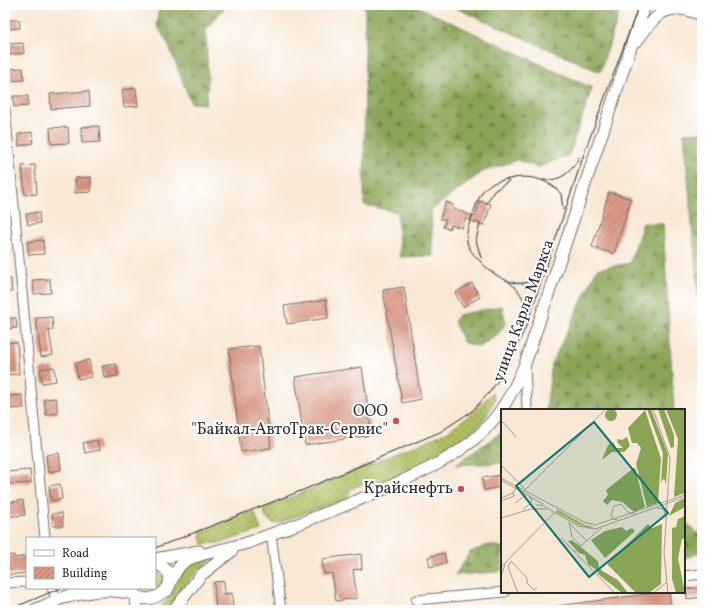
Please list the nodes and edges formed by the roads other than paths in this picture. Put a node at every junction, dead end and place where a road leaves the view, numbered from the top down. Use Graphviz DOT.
graph roads {
  1 [pos="645,5"];
  2 [pos="696,5"];
  3 [pos="702,10"];
  4 [pos="702,15"];
  5 [pos="629,51"];
  6 [pos="5,109"];
  7 [pos="525,364"];
  8 [pos="503,409"];
  9 [pos="527,409"];
  10 [pos="498,418"];
  11 [pos="271,534"];
  12 [pos="45,537"];
  13 [pos="239,546"];
  14 [pos="156,559"];
  15 [pos="156,563"];
  16 [pos="702,574"];
  17 [pos="685,576"];
  18 [pos="26,582"];
  19 [pos="5,583"];
  20 [pos="53,589"];
  21 [pos="83,589"];
  22 [pos="133,591"];
  23 [pos="501,592"];
  24 [pos="166,593"];
  25 [pos="60,599"];
  26 [pos="416,600"];
  27 [pos="34,610"];
  28 [pos="138,610"];
  29 [pos="154,610"];
  30 [pos="174,610"];
  31 [pos="281,610"];
  1 -- 5 [label="street, улица Карла Маркса"];
  2 -- 3 [label="main road"];
  4 -- 5 [label="street"];
  5 -- 7 [label="street, улица Карла Маркса"];
  6 -- 12 [label="street"];
  7 -- 8 [label="street, улица Карла Маркса"];
  7 -- 9 [label="street"];
  10 -- 11 [label="street, улица Карла Маркса"];
  11 -- 13 [label="street, улица Карла Маркса"];
  11 -- 31 [label="street"];
  13 -- 14 [label="street, улица Карла Маркса"];
  13 -- 24 [label="street, улица Карла Маркса"];
  13 -- 30 [label="street"];
  15 -- 24 [label="street"];
  16 -- 17 [label="street"];
  18 -- 19 [label="street"];
  20 -- 25 [label="street"];
  21 -- 25 [label="street"];
  22 -- 24 [label="street"];
  22 -- 25 [label="street"];
  22 -- 28 [label="street"];
  23 -- 26 [label="street"];
  24 -- 29 [label="street, улица Карла Маркса"];
  25 -- 27 [label="street"];
}
